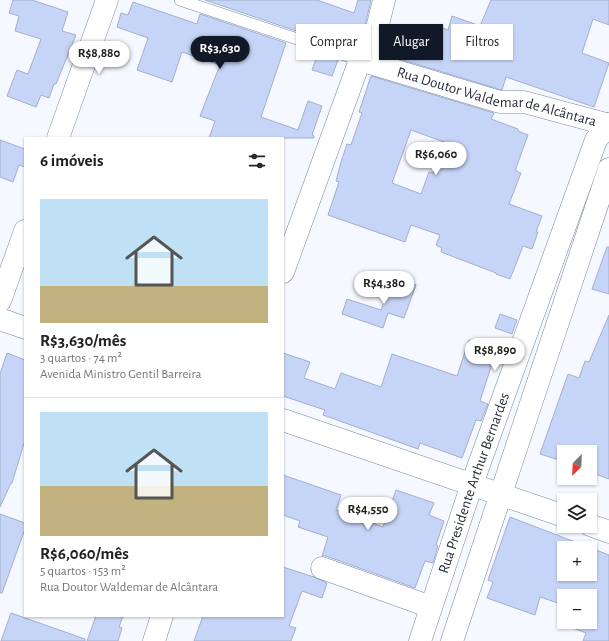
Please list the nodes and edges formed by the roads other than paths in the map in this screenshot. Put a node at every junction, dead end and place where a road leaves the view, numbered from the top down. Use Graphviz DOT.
graph roads {
  1 [pos="107,0"];
  2 [pos="180,0"];
  3 [pos="384,0"];
  4 [pos="296,39"];
  5 [pos="371,50"];
  6 [pos="360,60"];
  7 [pos="609,125"];
  8 [pos="58,137"];
  9 [pos="609,169"];
  10 [pos="24,234"];
  11 [pos="284,269"];
  12 [pos="0,301"];
  13 [pos="0,320"];
  14 [pos="24,328"];
  15 [pos="284,420"];
  16 [pos="472,484"];
  17 [pos="501,494"];
  18 [pos="557,514"];
  19 [pos="597,528"];
  20 [pos="609,532"];
  21 [pos="322,568"];
  22 [pos="431,607"];
  23 [pos="162,617"];
  24 [pos="154,641"];
  25 [pos="420,641"];
  26 [pos="452,641"];
  1 -- 8 [label="street"];
  2 -- 4 [label="lane, Rua Doutor Waldemar de Alcântara"];
  3 -- 5 [label="street"];
  6 -- 7 [label="street, Rua Doutor Waldemar de Alcântara"];
  6 -- 11 [label="street"];
  7 -- 16 [label="street, Rua Presidente Arthur Bernardes"];
  9 -- 17 [label="street, Rua Presidente Arthur Bernardes"];
  10 -- 12 [label="street"];
  13 -- 14 [label="street"];
  15 -- 16 [label="street"];
  16 -- 17 [label="street"];
  16 -- 22 [label="street, Rua Presidente Arthur Bernardes"];
  17 -- 18 [label="street"];
  17 -- 26 [label="street, Rua Presidente Arthur Bernardes"];
  19 -- 20 [label="street"];
  21 -- 22 [label="street"];
  22 -- 25 [label="street, Rua Presidente Arthur Bernardes"];
  23 -- 24 [label="street"];
}
